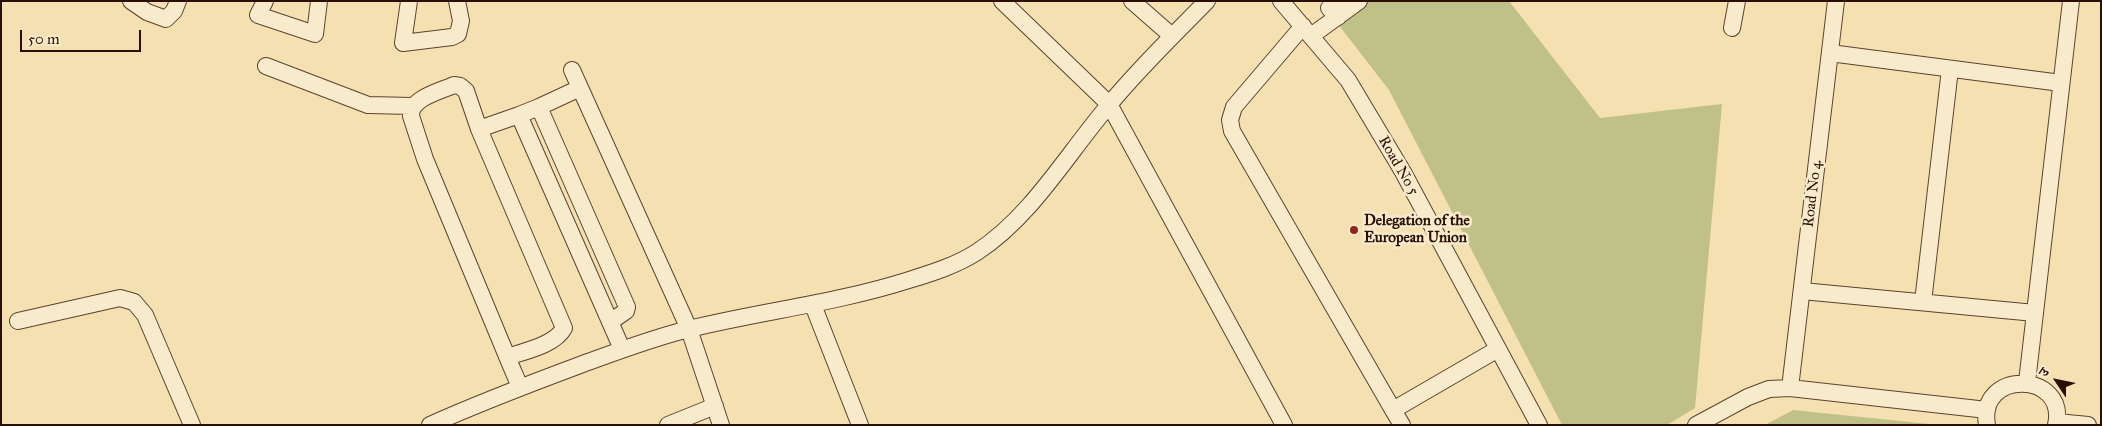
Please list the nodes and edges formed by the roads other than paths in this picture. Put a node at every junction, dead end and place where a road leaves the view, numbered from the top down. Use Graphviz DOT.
graph roads {
  1 [pos="131,1"];
  2 [pos="178,1"];
  3 [pos="265,1"];
  4 [pos="320,1"];
  5 [pos="409,1"];
  6 [pos="457,1"];
  7 [pos="1002,1"];
  8 [pos="1132,1"];
  9 [pos="1207,1"];
  10 [pos="1280,1"];
  11 [pos="1359,1"];
  12 [pos="1736,1"];
  13 [pos="1836,1"];
  14 [pos="2070,1"];
  15 [pos="1338,9"];
  16 [pos="1732,28"];
  17 [pos="1307,31"];
  18 [pos="1172,36"];
  19 [pos="1830,54"];
  20 [pos="266,66"];
  21 [pos="1950,69"];
  22 [pos="572,70"];
  23 [pos="2061,83"];
  24 [pos="580,88"];
  25 [pos="1110,104"];
  26 [pos="412,106"];
  27 [pos="539,107"];
  28 [pos="519,115"];
  29 [pos="479,129"];
  30 [pos="1802,291"];
  31 [pos="1923,302"];
  32 [pos="815,311"];
  33 [pos="2035,313"];
  34 [pos="18,321"];
  35 [pos="610,322"];
  36 [pos="691,336"];
  37 [pos="622,349"];
  38 [pos="1498,349"];
  39 [pos="507,357"];
  40 [pos="2027,382"];
  41 [pos="520,387"];
  42 [pos="1790,388"];
  43 [pos="715,406"];
  44 [pos="1393,410"];
  45 [pos="1987,417"];
  46 [pos="2057,423"];
  47 [pos="192,425"];
  48 [pos="430,425"];
  49 [pos="668,425"];
  50 [pos="721,425"];
  51 [pos="860,425"];
  52 [pos="1284,425"];
  53 [pos="1402,425"];
  54 [pos="1539,425"];
  55 [pos="1696,425"];
  56 [pos="2088,425"];
  1 -- 2 [label="street"];
  3 -- 4 [label="street"];
  5 -- 6 [label="street"];
  7 -- 25 [label="street"];
  8 -- 18 [label="street"];
  9 -- 18 [label="street"];
  10 -- 17 [label="street, Road No 5"];
  11 -- 15 [label="street"];
  12 -- 16 [label="street"];
  13 -- 19 [label="street, Road No 4"];
  14 -- 23 [label="street"];
  15 -- 17 [label="street"];
  17 -- 38 [label="street, Road No 5"];
  17 -- 44 [label="street"];
  18 -- 25 [label="street"];
  19 -- 21 [label="street"];
  19 -- 30 [label="street, Road No 4"];
  20 -- 26 [label="street"];
  21 -- 23 [label="street"];
  21 -- 31 [label="street"];
  22 -- 24 [label="street"];
  23 -- 33 [label="street"];
  24 -- 27 [label="street"];
  24 -- 36 [label="street"];
  25 -- 32 [label="street"];
  25 -- 52 [label="street"];
  26 -- 29 [label="street"];
  26 -- 39 [label="street"];
  27 -- 28 [label="street"];
  27 -- 35 [label="street"];
  28 -- 29 [label="street"];
  28 -- 35 [label="street"];
  29 -- 39 [label="street"];
  30 -- 31 [label="street"];
  30 -- 42 [label="street, Road No 4"];
  31 -- 33 [label="street"];
  32 -- 36 [label="street"];
  32 -- 51 [label="street"];
  33 -- 40 [label="street"];
  34 -- 47 [label="street"];
  35 -- 37 [label="street"];
  36 -- 37 [label="street"];
  36 -- 43 [label="street"];
  37 -- 41 [label="street"];
  38 -- 44 [label="street"];
  38 -- 54 [label="street, Road No 5"];
  39 -- 41 [label="street"];
  40 -- 45 [label="street"];
  40 -- 46 [label="street"];
  41 -- 48 [label="street"];
  42 -- 45 [label="street"];
  42 -- 55 [label="street"];
  43 -- 49 [label="street"];
  43 -- 50 [label="street"];
  44 -- 53 [label="street"];
  46 -- 56 [label="street"];
}
